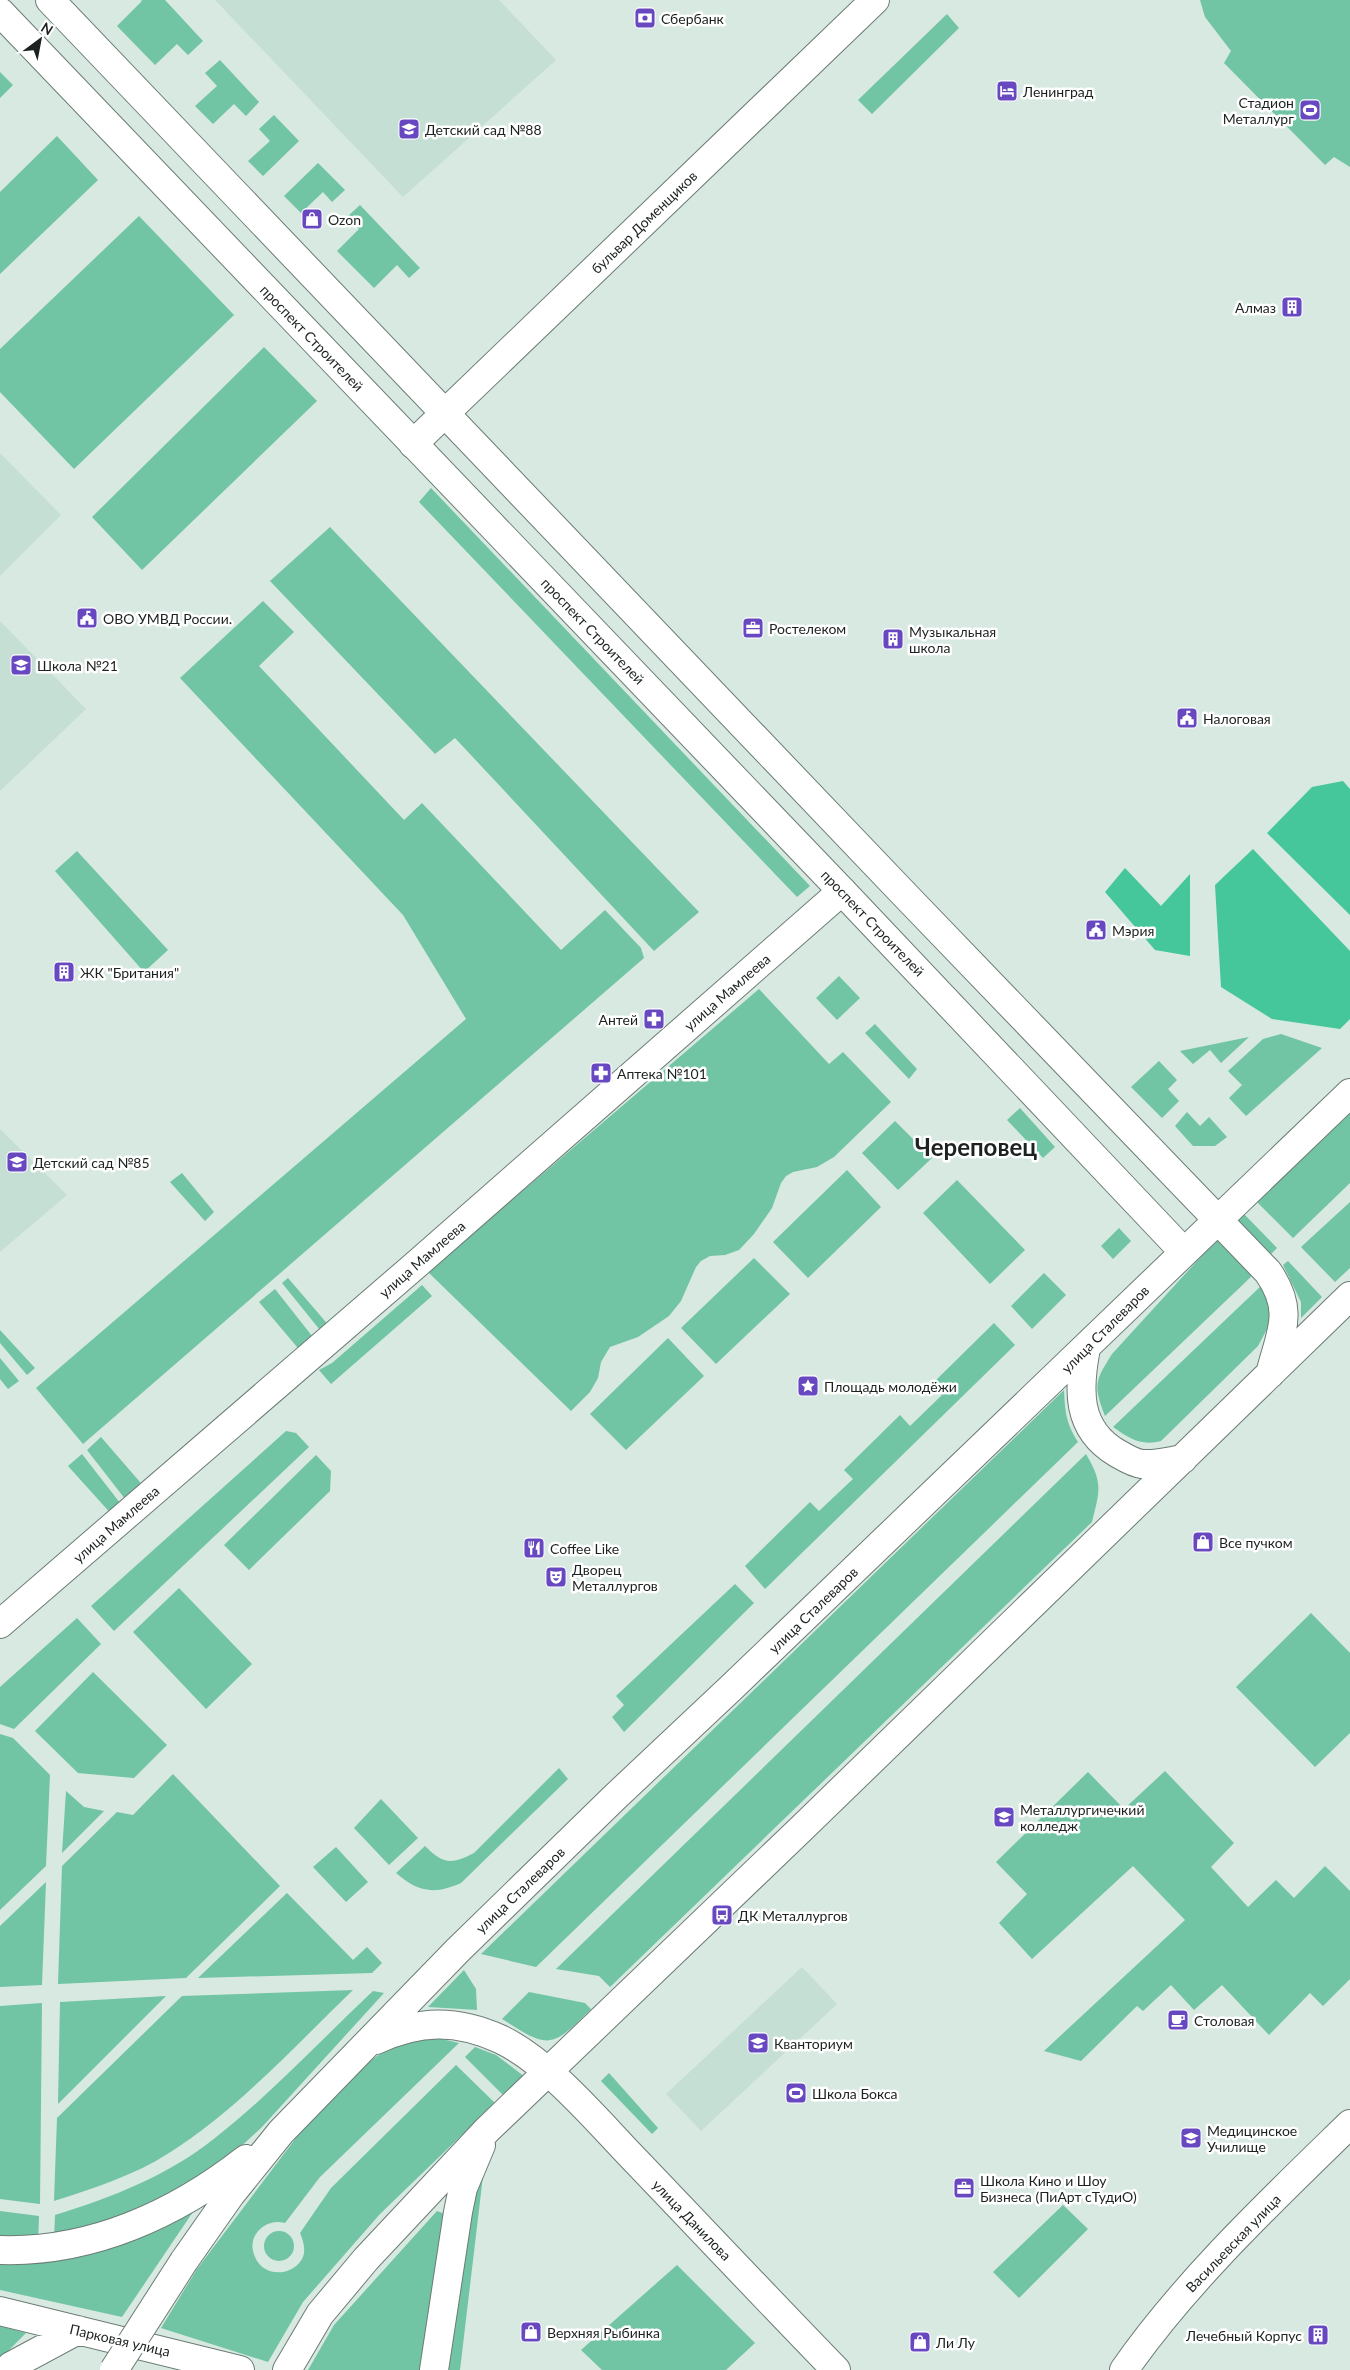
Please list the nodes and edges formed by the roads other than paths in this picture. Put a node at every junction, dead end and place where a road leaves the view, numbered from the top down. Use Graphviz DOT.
graph roads {
  1 [pos="50,0"];
  2 [pos="875,0"];
  3 [pos="0,12"];
  4 [pos="445,413"];
  5 [pos="413,444"];
  6 [pos="842,890"];
  7 [pos="1347,1099"];
  8 [pos="1217,1219"];
  9 [pos="1183,1251"];
  10 [pos="1350,1296"];
  11 [pos="1086,1348"];
  12 [pos="1270,1374"];
  13 [pos="1183,1459"];
  14 [pos="0,1624"];
  15 [pos="362,2047"];
  16 [pos="547,2072"];
  17 [pos="1350,2124"];
  18 [pos="487,2130"];
  19 [pos="281,2132"];
  20 [pos="0,2250"];
  21 [pos="0,2311"];
  22 [pos="78,2330"];
  23 [pos="9,2370"];
  24 [pos="114,2370"];
  25 [pos="240,2370"];
  26 [pos="287,2370"];
  27 [pos="434,2370"];
  28 [pos="836,2370"];
  29 [pos="1124,2370"];
  1 -- 4 [label="main road"];
  2 -- 4 [label="main road, бульвар Доменщиков"];
  3 -- 5 [label="main road, проспект Строителей"];
  4 -- 5 [label="main road, бульвар Доменщиков"];
  4 -- 8 [label="main road"];
  5 -- 6 [label="main road, проспект Строителей"];
  6 -- 9 [label="main road, проспект Строителей"];
  6 -- 14 [label="main road, улица Мамлеева"];
  7 -- 8 [label="main road, улица Сталеваров"];
  8 -- 9 [label="main road, улица Сталеваров"];
  8 -- 12 [label="main road"];
  9 -- 11 [label="main road, улица Сталеваров"];
  10 -- 12 [label="main road"];
  11 -- 13 [label="main road"];
  11 -- 15 [label="main road, улица Сталеваров"];
  12 -- 13 [label="main road"];
  13 -- 16 [label="main road"];
  15 -- 16 [label="main road, улица Данилова"];
  15 -- 19 [label="main road, улица Сталеваров"];
  16 -- 18 [label="main road"];
  16 -- 28 [label="main road, улица Данилова"];
  17 -- 29 [label="main road, Васильевская улица"];
  18 -- 26 [label="main road"];
  18 -- 27 [label="main road"];
  19 -- 20 [label="main road"];
  19 -- 24 [label="main road, bridge"];
  21 -- 22 [label="main road, Парковая улица"];
  22 -- 23 [label="main road"];
  22 -- 25 [label="main road, Парковая улица"];
}
